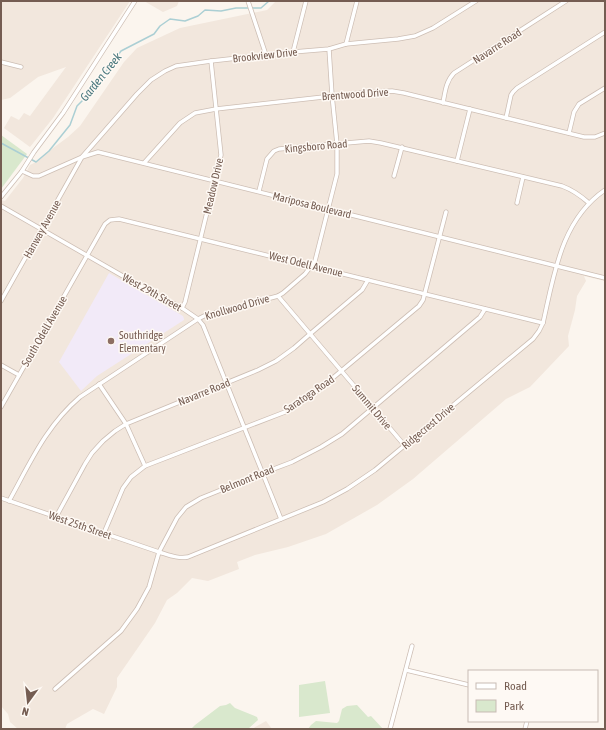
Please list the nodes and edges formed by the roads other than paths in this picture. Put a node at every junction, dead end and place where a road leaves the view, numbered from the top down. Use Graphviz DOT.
graph roads {
  1 [pos="135,1"];
  2 [pos="248,1"];
  3 [pos="306,1"];
  4 [pos="357,1"];
  5 [pos="476,1"];
  6 [pos="566,1"];
  7 [pos="605,32"];
  8 [pos="346,44"];
  9 [pos="329,49"];
  10 [pos="293,52"];
  11 [pos="266,55"];
  12 [pos="211,61"];
  13 [pos="1,62"];
  14 [pos="21,67"];
  15 [pos="605,88"];
  16 [pos="332,95"];
  17 [pos="443,103"];
  18 [pos="216,109"];
  19 [pos="470,109"];
  20 [pos="506,118"];
  21 [pos="569,133"];
  22 [pos="605,133"];
  23 [pos="337,144"];
  24 [pos="402,147"];
  25 [pos="82,158"];
  26 [pos="457,161"];
  27 [pos="144,163"];
  28 [pos="22,170"];
  29 [pos="394,176"];
  30 [pos="523,177"];
  31 [pos="215,181"];
  32 [pos="605,190"];
  33 [pos="259,191"];
  34 [pos="1,197"];
  35 [pos="517,203"];
  36 [pos="589,203"];
  37 [pos="1,206"];
  38 [pos="328,209"];
  39 [pos="446,212"];
  40 [pos="41,229"];
  41 [pos="439,238"];
  42 [pos="200,239"];
  43 [pos="87,255"];
  44 [pos="312,266"];
  45 [pos="556,266"];
  46 [pos="605,278"];
  47 [pos="368,280"];
  48 [pos="425,293"];
  49 [pos="278,296"];
  50 [pos="1,301"];
  51 [pos="182,308"];
  52 [pos="485,308"];
  53 [pos="198,319"];
  54 [pos="542,323"];
  55 [pos="310,334"];
  56 [pos="1,365"];
  57 [pos="342,371"];
  58 [pos="19,375"];
  59 [pos="226,382"];
  60 [pos="99,384"];
  61 [pos="1,407"];
  62 [pos="373,408"];
  63 [pos="126,424"];
  64 [pos="244,428"];
  65 [pos="405,446"];
  66 [pos="145,466"];
  67 [pos="263,472"];
  68 [pos="1,498"];
  69 [pos="9,501"];
  70 [pos="56,517"];
  71 [pos="281,519"];
  72 [pos="104,533"];
  73 [pos="159,552"];
  74 [pos="412,646"];
  75 [pos="406,670"];
  76 [pos="468,685"];
  77 [pos="55,689"];
  78 [pos="390,729"];
  1 -- 28 [label="street"];
  2 -- 11 [label="street"];
  3 -- 10 [label="street"];
  4 -- 8 [label="street"];
  5 -- 8 [label="street, Brookview Drive"];
  6 -- 17 [label="street, Navarre Road"];
  7 -- 20 [label="street"];
  8 -- 9 [label="street, Brookview Drive"];
  9 -- 10 [label="street, Brookview Drive"];
  9 -- 16 [label="street, Knollwood Drive"];
  10 -- 11 [label="street, Brookview Drive"];
  11 -- 12 [label="street, Brookview Drive"];
  12 -- 18 [label="street, Meadow Drive"];
  12 -- 25 [label="street, Brookview Drive"];
  13 -- 14 [label="street"];
  15 -- 21 [label="street"];
  16 -- 17 [label="street, Brentwood Drive"];
  16 -- 18 [label="street, Brentwood Drive"];
  16 -- 23 [label="street, Knollwood Drive"];
  17 -- 19 [label="street, Brentwood Drive"];
  18 -- 27 [label="street, Brentwood Drive"];
  18 -- 31 [label="street, Meadow Drive"];
  19 -- 20 [label="street, Brentwood Drive"];
  19 -- 26 [label="street"];
  20 -- 21 [label="street, Brentwood Drive"];
  21 -- 22 [label="street, Brentwood Drive"];
  23 -- 24 [label="street, Kingsboro Road"];
  23 -- 33 [label="street, Kingsboro Road"];
  23 -- 38 [label="street, Knollwood Drive"];
  24 -- 26 [label="street, Kingsboro Road"];
  24 -- 29 [label="street"];
  25 -- 27 [label="street, Mariposa Boulevard"];
  25 -- 28 [label="street, Mariposa Boulevard"];
  25 -- 40 [label="street, Hanway Avenue"];
  26 -- 30 [label="street, Kingsboro Road"];
  27 -- 31 [label="street, Mariposa Boulevard"];
  28 -- 34 [label="street"];
  30 -- 35 [label="street"];
  30 -- 36 [label="street, Kingsboro Road"];
  31 -- 33 [label="street, Mariposa Boulevard"];
  31 -- 42 [label="street, Meadow Drive"];
  32 -- 36 [label="street, Ridgecrest Drive"];
  33 -- 38 [label="street, Mariposa Boulevard"];
  36 -- 45 [label="street, Ridgecrest Drive"];
  37 -- 40 [label="street, West 29th Street"];
  38 -- 41 [label="street, Mariposa Boulevard"];
  38 -- 44 [label="street, Knollwood Drive"];
  39 -- 41 [label="street, Saratoga Road"];
  40 -- 43 [label="street, West 29th Street"];
  40 -- 50 [label="street, Hanway Avenue"];
  41 -- 45 [label="street, Mariposa Boulevard"];
  41 -- 48 [label="street, Saratoga Road"];
  42 -- 43 [label="street, West Odell Avenue"];
  42 -- 44 [label="street, West Odell Avenue"];
  42 -- 51 [label="street, Meadow Drive"];
  43 -- 51 [label="street, West 29th Street"];
  43 -- 58 [label="street, South Odell Avenue"];
  44 -- 47 [label="street, West Odell Avenue"];
  44 -- 49 [label="street, Knollwood Drive"];
  45 -- 46 [label="street, Mariposa Boulevard"];
  45 -- 54 [label="street, Ridgecrest Drive"];
  47 -- 48 [label="street, West Odell Avenue"];
  47 -- 55 [label="street, Navarre Road"];
  48 -- 52 [label="street, West Odell Avenue"];
  48 -- 57 [label="street, Saratoga Road"];
  49 -- 53 [label="street, Knollwood Drive"];
  49 -- 55 [label="street, Summit Drive"];
  51 -- 53 [label="street, West 29th Street"];
  52 -- 54 [label="street, West Odell Avenue"];
  52 -- 62 [label="street, Belmont Road"];
  53 -- 59 [label="street, West 29th Street"];
  53 -- 60 [label="street, Knollwood Drive"];
  54 -- 65 [label="street, Ridgecrest Drive"];
  55 -- 57 [label="street, Summit Drive"];
  55 -- 59 [label="street, Navarre Road"];
  56 -- 58 [label="street"];
  57 -- 62 [label="street, Summit Drive"];
  57 -- 64 [label="street, Saratoga Road"];
  58 -- 61 [label="street, South Odell Avenue"];
  59 -- 63 [label="street, Navarre Road"];
  59 -- 64 [label="street, West 29th Street"];
  60 -- 63 [label="street"];
  60 -- 69 [label="street, Knollwood Drive"];
  62 -- 65 [label="street, Summit Drive"];
  62 -- 67 [label="street, Belmont Road"];
  63 -- 66 [label="street"];
  63 -- 70 [label="street, Navarre Road"];
  64 -- 66 [label="street, Saratoga Road"];
  64 -- 67 [label="street, West 29th Street"];
  65 -- 71 [label="street, Ridgecrest Drive"];
  66 -- 72 [label="street, Saratoga Road"];
  67 -- 71 [label="street, West 29th Street"];
  67 -- 73 [label="street, Belmont Road"];
  68 -- 69 [label="street, West 25th Street"];
  69 -- 70 [label="street, West 25th Street"];
  70 -- 72 [label="street, West 25th Street"];
  71 -- 73 [label="street, Ridgecrest Drive"];
  72 -- 73 [label="street, West 25th Street"];
  73 -- 77 [label="street, Belmont Road"];
  74 -- 75 [label="street"];
  75 -- 76 [label="street"];
  75 -- 78 [label="street"];
}
